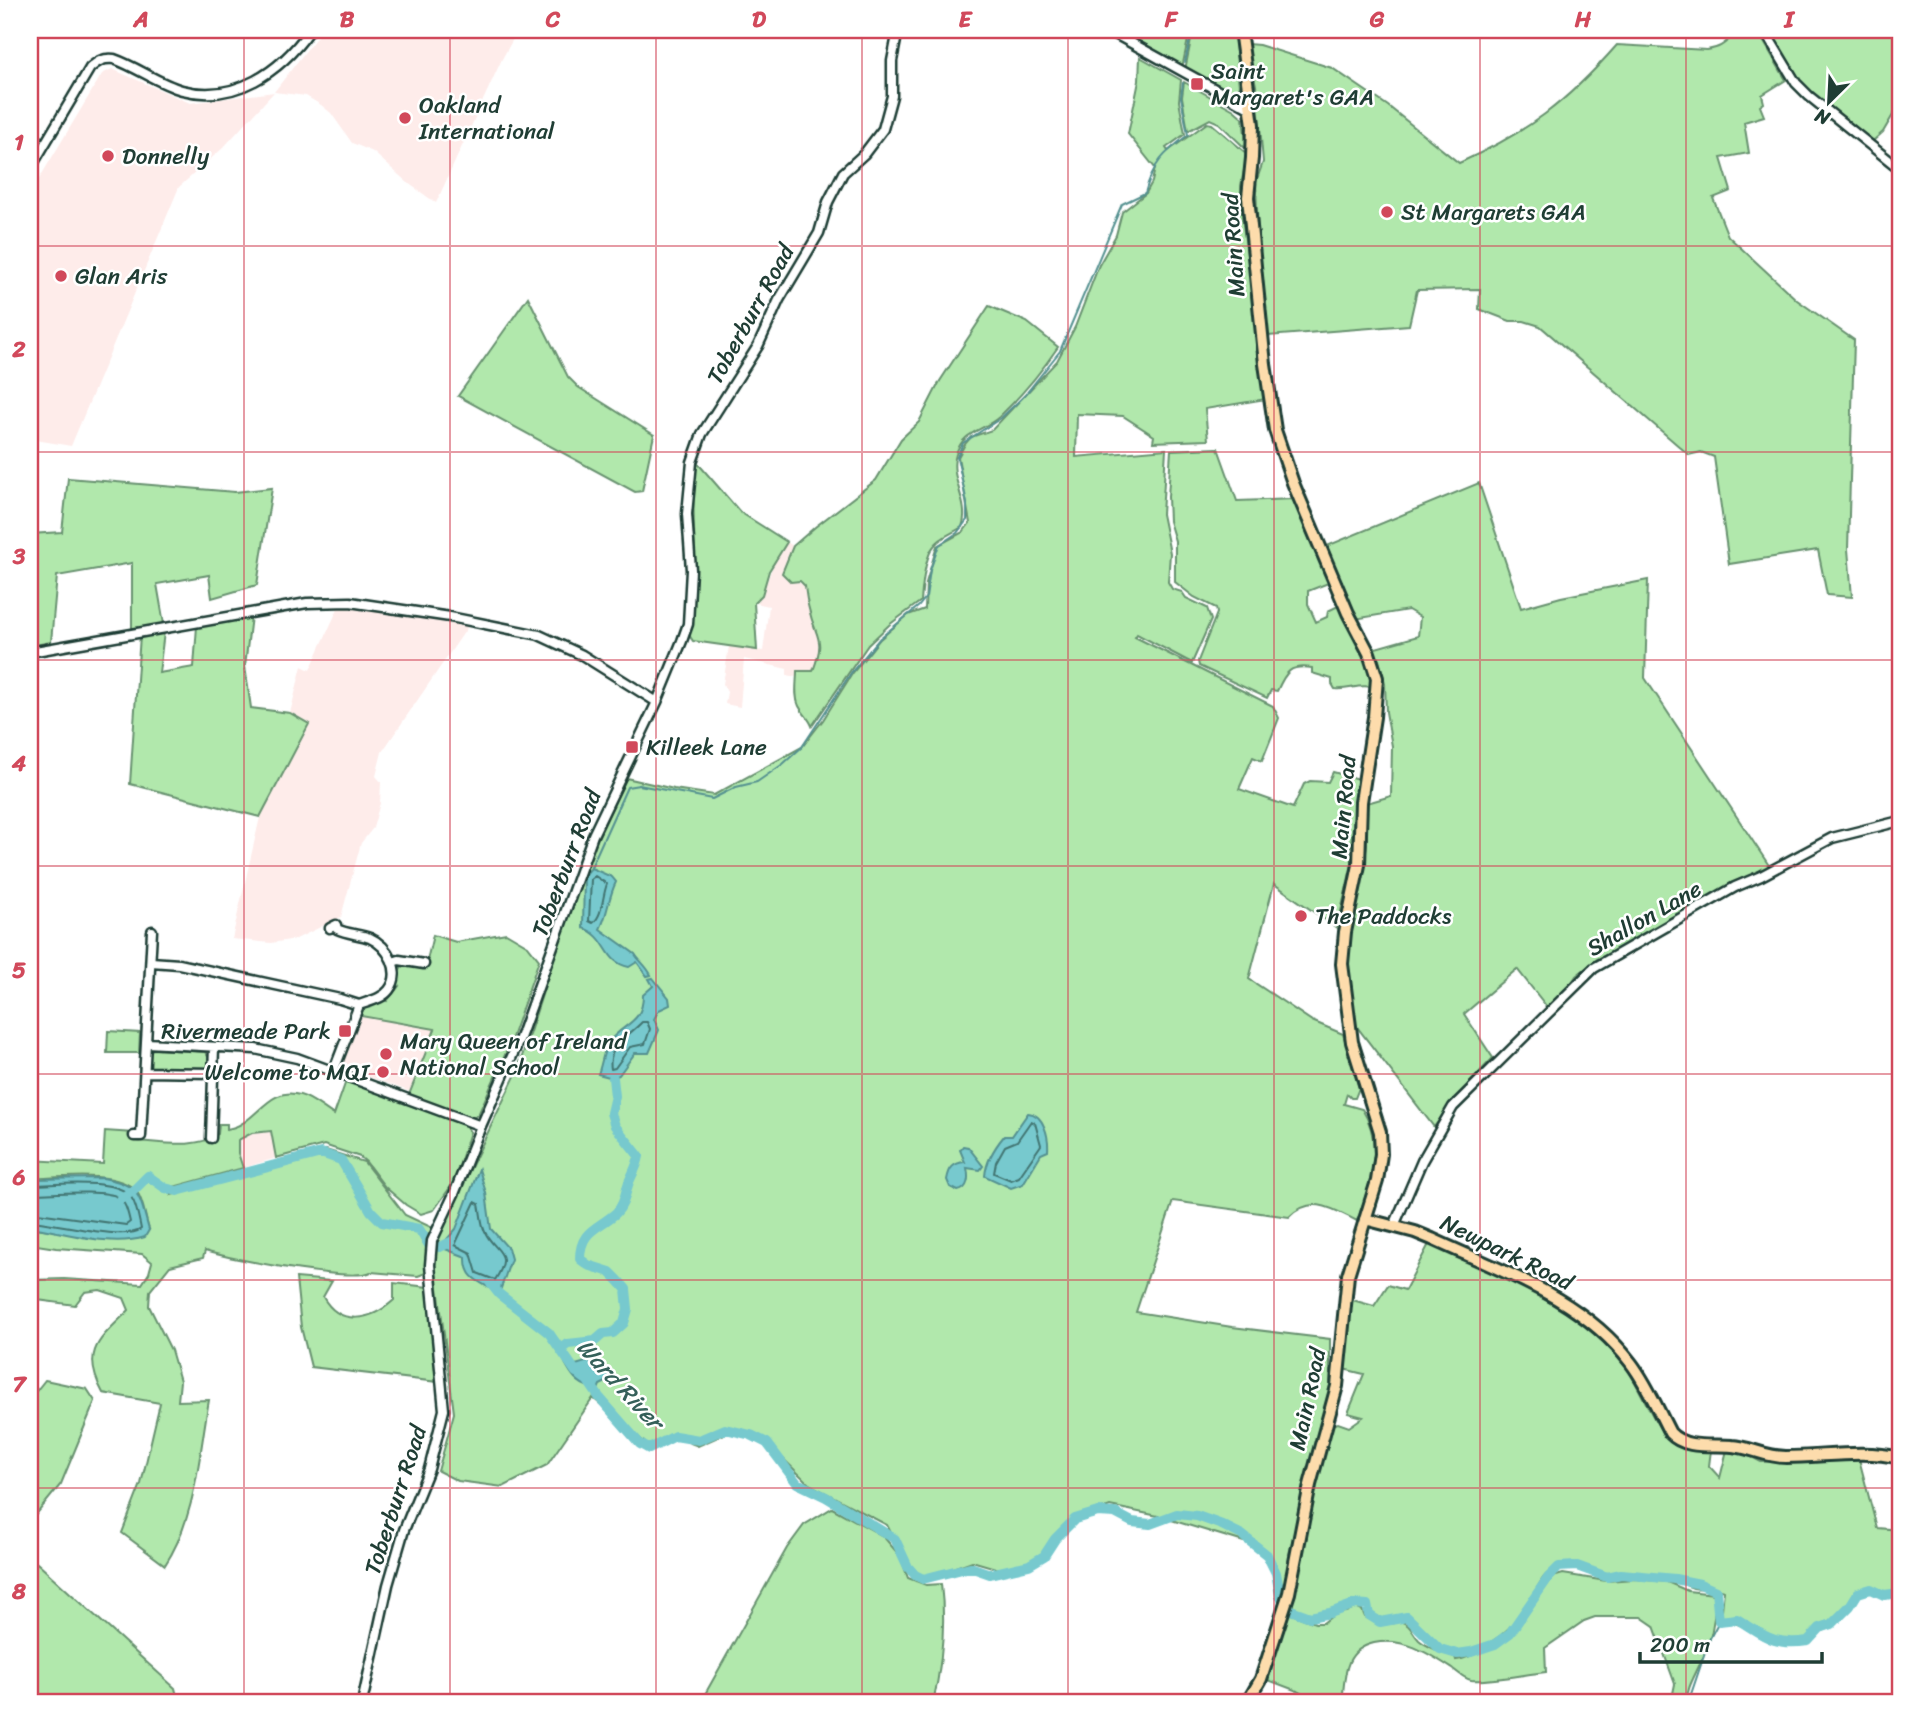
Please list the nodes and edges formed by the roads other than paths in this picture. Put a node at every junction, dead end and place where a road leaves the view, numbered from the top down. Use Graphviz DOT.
graph roads {
  1 [pos="310,30"];
  2 [pos="898,30"];
  3 [pos="1108,30"];
  4 [pos="1240,30"];
  5 [pos="1764,30"];
  6 [pos="1251,109"];
  7 [pos="30,169"];
  8 [pos="1900,169"];
  9 [pos="30,652"];
  10 [pos="657,702"];
  11 [pos="1900,821"];
  12 [pos="330,928"];
  13 [pos="152,931"];
  14 [pos="151,962"];
  15 [pos="393,962"];
  16 [pos="420,966"];
  17 [pos="359,1005"];
  18 [pos="147,1043"];
  19 [pos="214,1048"];
  20 [pos="334,1070"];
  21 [pos="145,1072"];
  22 [pos="213,1073"];
  23 [pos="481,1126"];
  24 [pos="134,1136"];
  25 [pos="211,1138"];
  26 [pos="1365,1219"];
  27 [pos="1394,1226"];
  28 [pos="1900,1458"];
  29 [pos="362,1703"];
  30 [pos="1247,1703"];
  1 -- 7 [label="street"];
  2 -- 10 [label="street, Toberburr Road"];
  3 -- 6 [label="street"];
  4 -- 6 [label="main road, Main Road"];
  5 -- 8 [label="street"];
  6 -- 26 [label="main road, Main Road"];
  9 -- 10 [label="street"];
  10 -- 23 [label="street, Toberburr Road"];
  11 -- 27 [label="street, Shallon Lane"];
  12 -- 15 [label="street"];
  13 -- 14 [label="street"];
  14 -- 17 [label="street"];
  14 -- 18 [label="street"];
  15 -- 16 [label="street"];
  15 -- 17 [label="street"];
  17 -- 20 [label="street"];
  18 -- 19 [label="street"];
  18 -- 21 [label="street"];
  19 -- 20 [label="street"];
  19 -- 22 [label="street"];
  20 -- 23 [label="street"];
  21 -- 22 [label="street"];
  21 -- 24 [label="street"];
  22 -- 25 [label="street"];
  23 -- 29 [label="street, Toberburr Road"];
  26 -- 27 [label="main road, Newpark Road"];
  26 -- 30 [label="main road, Main Road"];
  27 -- 28 [label="main road, Newpark Road"];
}
